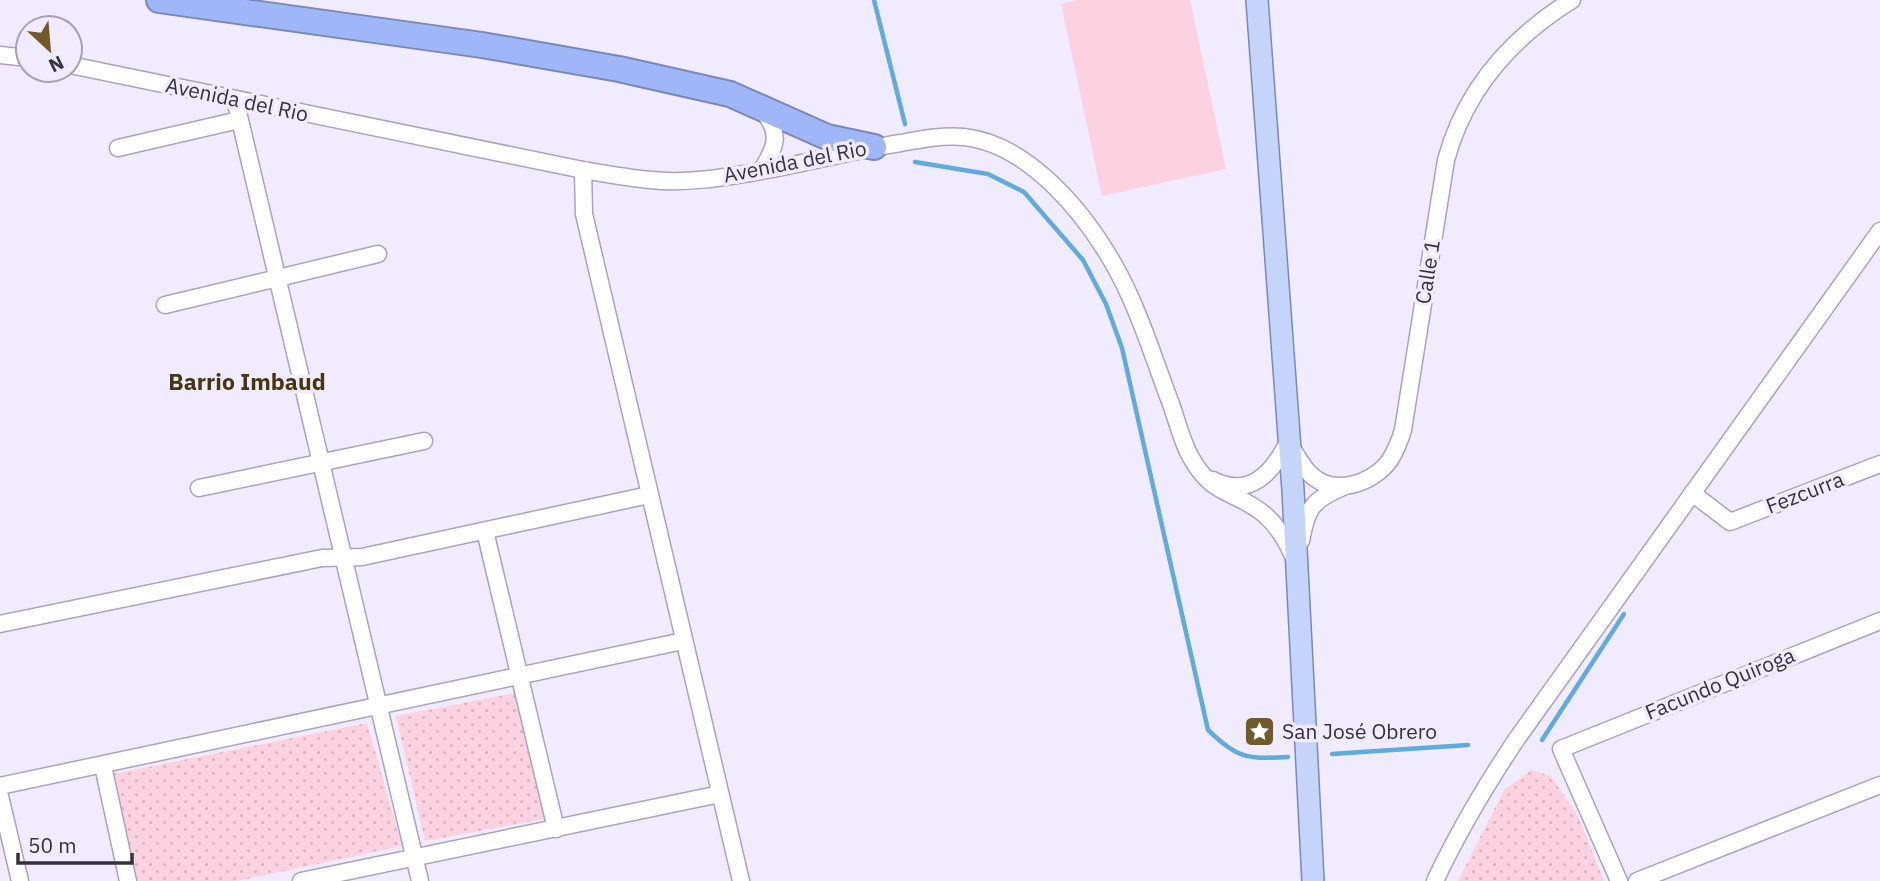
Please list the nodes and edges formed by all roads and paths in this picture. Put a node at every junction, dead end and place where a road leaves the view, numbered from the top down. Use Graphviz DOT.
graph roads {
  1 [pos="159,0"];
  2 [pos="1257,0"];
  3 [pos="1572,0"];
  4 [pos="84,68"];
  5 [pos="235,99"];
  6 [pos="758,106"];
  7 [pos="239,120"];
  8 [pos="874,147"];
  9 [pos="118,148"];
  10 [pos="583,170"];
  11 [pos="761,171"];
  12 [pos="1880,231"];
  13 [pos="378,254"];
  14 [pos="278,278"];
  15 [pos="164,305"];
  16 [pos="424,441"];
  17 [pos="1289,442"];
  18 [pos="322,462"];
  19 [pos="1880,464"];
  20 [pos="1201,475"];
  21 [pos="1343,487"];
  22 [pos="199,488"];
  23 [pos="1692,494"];
  24 [pos="649,495"];
  25 [pos="485,531"];
  26 [pos="342,556"];
  27 [pos="1296,564"];
  28 [pos="1880,621"];
  29 [pos="0,624"];
  30 [pos="683,641"];
  31 [pos="519,677"];
  32 [pos="379,705"];
  33 [pos="103,766"];
  34 [pos="1880,785"];
  35 [pos="0,786"];
  36 [pos="720,794"];
  37 [pos="0,796"];
  38 [pos="556,829"];
  39 [pos="6,852"];
  40 [pos="415,858"];
  41 [pos="19,881"];
  42 [pos="128,881"];
  43 [pos="300,881"];
  44 [pos="420,881"];
  45 [pos="741,881"];
  46 [pos="1313,881"];
  47 [pos="1435,881"];
  48 [pos="1619,881"];
  49 [pos="1637,881"];
  1 -- 6 [label="highway"];
  2 -- 17 [label="main road"];
  3 -- 21 [label="street, Calle 1"];
  4 -- 5 [label="street, Avenida del Rio"];
  5 -- 7 [label="street"];
  5 -- 10 [label="street, Avenida del Rio"];
  6 -- 8 [label="highway"];
  6 -- 11 [label="street"];
  7 -- 9 [label="street"];
  7 -- 14 [label="street"];
  8 -- 11 [label="street, Avenida del Rio"];
  8 -- 20 [label="street, Avenida del Rio"];
  10 -- 11 [label="street, Avenida del Rio"];
  10 -- 24 [label="street"];
  12 -- 23 [label="street"];
  13 -- 14 [label="street"];
  14 -- 15 [label="street"];
  14 -- 18 [label="street"];
  16 -- 18 [label="street"];
  17 -- 20 [label="street"];
  17 -- 21 [label="street"];
  17 -- 27 [label="main road"];
  18 -- 22 [label="street"];
  18 -- 26 [label="street"];
  19 -- 23 [label="street, Fezcurra"];
  20 -- 27 [label="street, Avenida del Rio"];
  21 -- 27 [label="street, Calle 1"];
  23 -- 47 [label="street"];
  24 -- 25 [label="street"];
  24 -- 30 [label="street"];
  25 -- 26 [label="street"];
  25 -- 31 [label="street"];
  26 -- 29 [label="street"];
  26 -- 32 [label="street"];
  27 -- 46 [label="main road"];
  28 -- 48 [label="street, Facundo Quiroga"];
  30 -- 31 [label="street"];
  30 -- 36 [label="street"];
  31 -- 32 [label="street"];
  31 -- 38 [label="street"];
  32 -- 33 [label="street"];
  32 -- 40 [label="street"];
  33 -- 35 [label="street"];
  33 -- 42 [label="street"];
  34 -- 49 [label="street"];
  36 -- 38 [label="street"];
  36 -- 45 [label="street"];
  37 -- 39 [label="street"];
  38 -- 40 [label="street"];
  39 -- 41 [label="street"];
  40 -- 43 [label="street"];
  40 -- 44 [label="street"];
}
